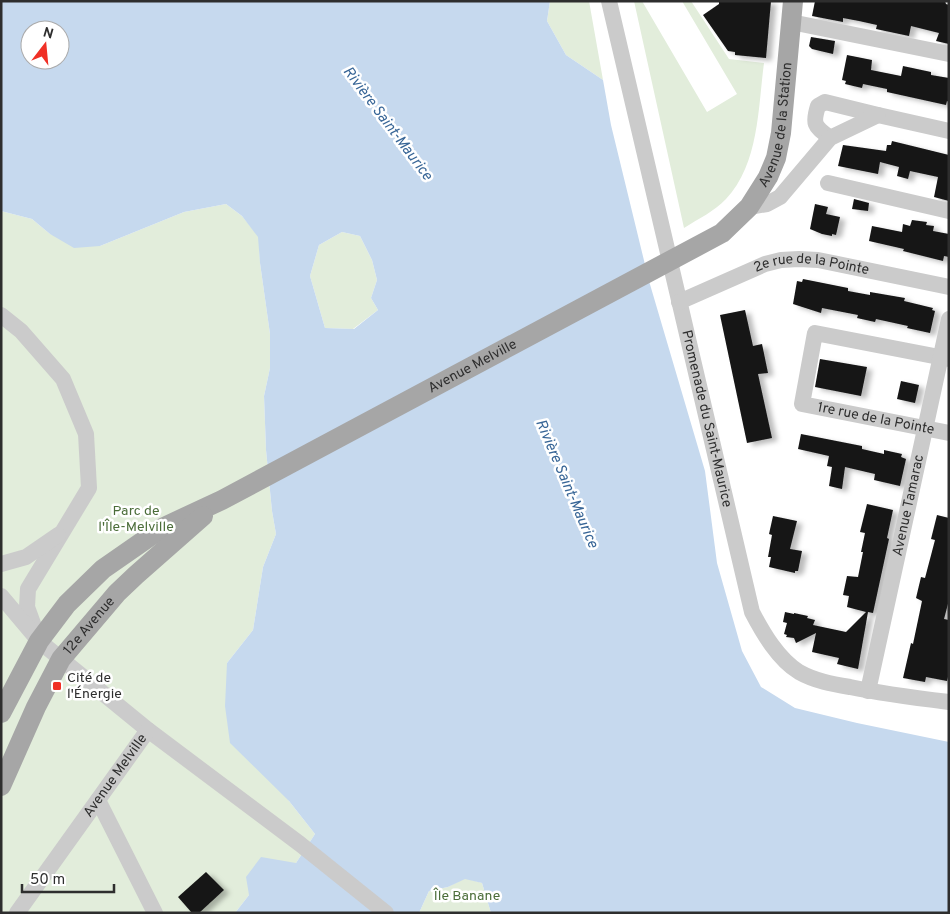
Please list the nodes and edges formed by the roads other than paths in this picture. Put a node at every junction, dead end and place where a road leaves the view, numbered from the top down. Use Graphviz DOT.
graph roads {
  1 [pos="608,1"];
  2 [pos="793,1"];
  3 [pos="791,22"];
  4 [pos="949,54"];
  5 [pos="878,116"];
  6 [pos="949,131"];
  7 [pos="830,138"];
  8 [pos="828,183"];
  9 [pos="749,207"];
  10 [pos="949,211"];
  11 [pos="722,233"];
  12 [pos="949,287"];
  13 [pos="680,302"];
  14 [pos="1,315"];
  15 [pos="949,319"];
  16 [pos="945,358"];
  17 [pos="925,428"];
  18 [pos="949,434"];
  19 [pos="222,500"];
  20 [pos="63,532"];
  21 [pos="1,564"];
  22 [pos="117,593"];
  23 [pos="1,596"];
  24 [pos="39,641"];
  25 [pos="61,659"];
  26 [pos="868,691"];
  27 [pos="949,702"];
  28 [pos="1,713"];
  29 [pos="148,730"];
  30 [pos="1,786"];
  31 [pos="98,800"];
  32 [pos="17,913"];
  33 [pos="155,913"];
  34 [pos="386,913"];
  1 -- 13 [label="street, Promenade du Saint-Maurice"];
  2 -- 3 [label="main road, Avenue de la Station"];
  3 -- 4 [label="street"];
  3 -- 9 [label="main road, Avenue de la Station"];
  5 -- 6 [label="street"];
  5 -- 7 [label="street"];
  5 -- 7 [label="street"];
  7 -- 9 [label="street"];
  8 -- 10 [label="street"];
  9 -- 11 [label="main road, Avenue de la Station"];
  11 -- 19 [label="main road, Avenue Melville"];
  12 -- 13 [label="street, 2e rue de la Pointe"];
  13 -- 26 [label="street, Promenade du Saint-Maurice"];
  14 -- 20 [label="street"];
  15 -- 16 [label="street, Avenue Tamarac"];
  16 -- 17 [label="street, Avenue Tamarac"];
  16 -- 17 [label="street, 1re rue de la Pointe"];
  17 -- 18 [label="street, 1re rue de la Pointe"];
  17 -- 26 [label="street, Avenue Tamarac"];
  19 -- 22 [label="main road, Avenue Melville"];
  19 -- 24 [label="main road, Avenue Melville"];
  20 -- 21 [label="street"];
  20 -- 24 [label="street"];
  22 -- 25 [label="main road, 12e Avenue"];
  23 -- 24 [label="street"];
  24 -- 25 [label="street, Avenue Melville"];
  24 -- 28 [label="main road, Avenue Melville"];
  25 -- 29 [label="street, Avenue Melville"];
  25 -- 30 [label="main road"];
  26 -- 27 [label="street, Promenade du Saint-Maurice"];
  29 -- 31 [label="street, Avenue Melville"];
  29 -- 34 [label="street"];
  31 -- 32 [label="street, Avenue Melville"];
  31 -- 33 [label="street"];
}
